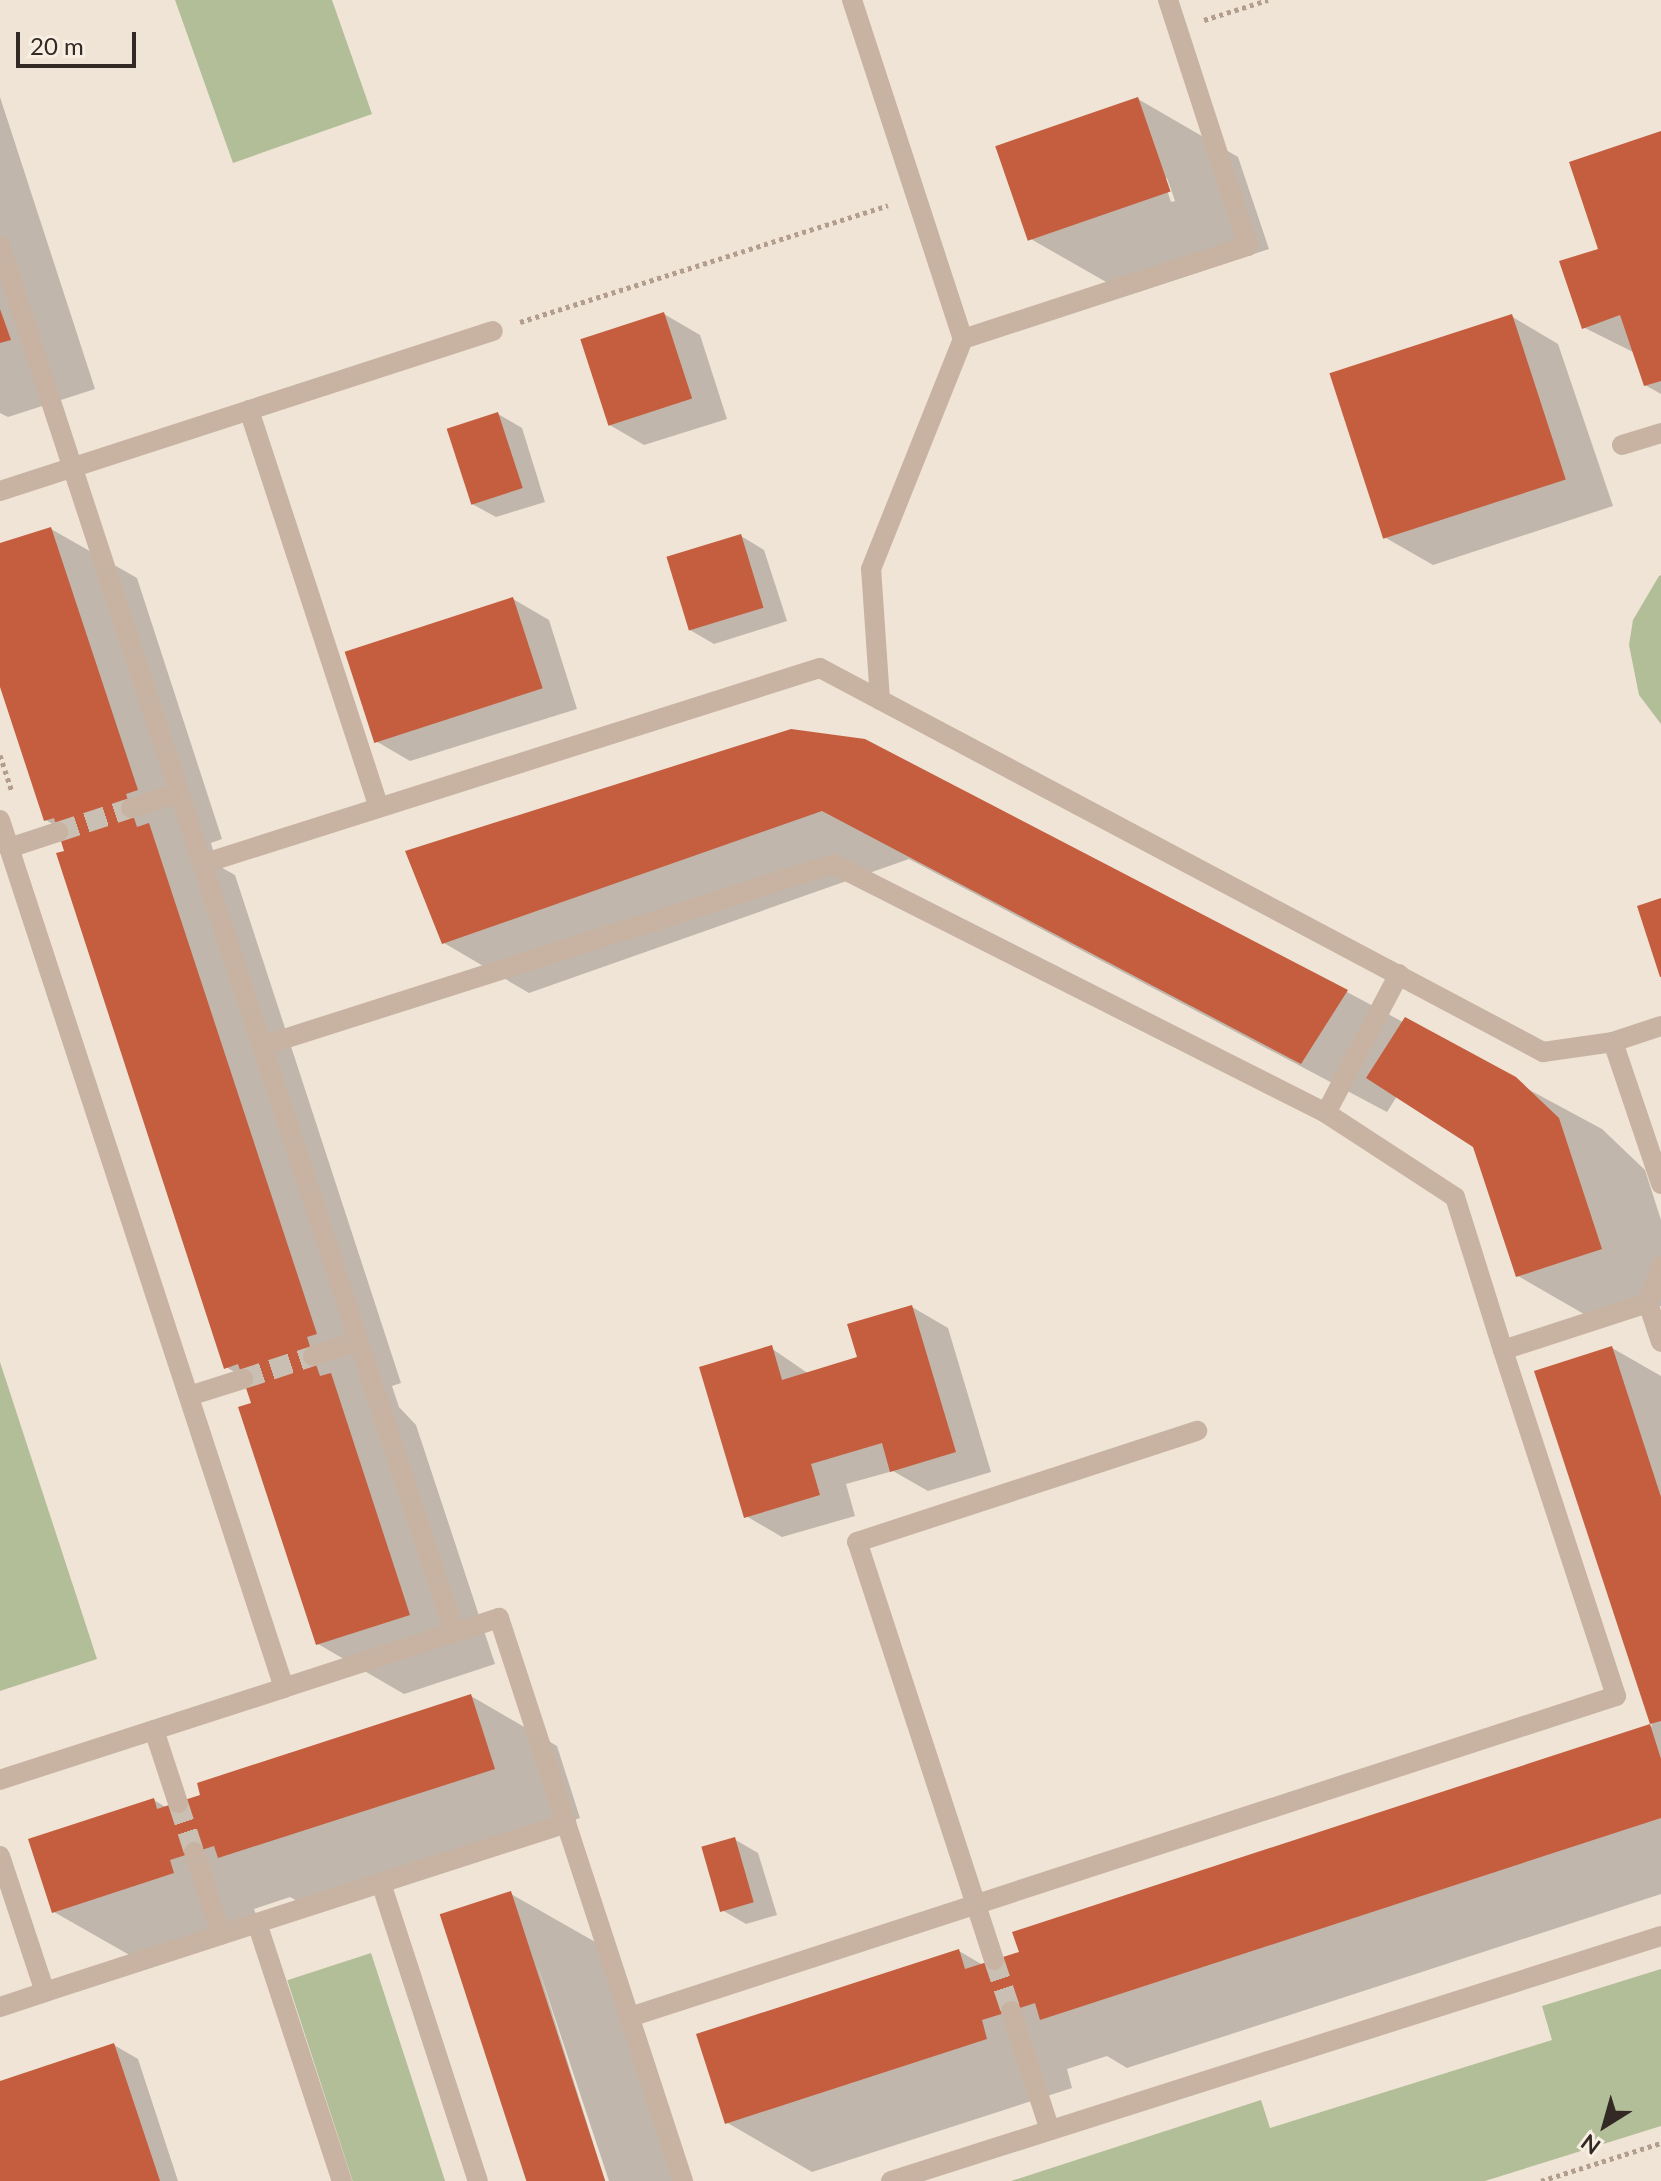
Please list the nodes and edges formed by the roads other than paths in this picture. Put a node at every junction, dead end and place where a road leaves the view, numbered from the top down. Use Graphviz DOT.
graph roads {
  1 [pos="852,0"];
  2 [pos="1168,0"];
  3 [pos="0,246"];
  4 [pos="493,331"];
  5 [pos="963,339"];
  6 [pos="249,410"];
  7 [pos="1661,433"];
  8 [pos="1622,445"];
  9 [pos="73,468"];
  10 [pos="0,491"];
  11 [pos="880,700"];
  12 [pos="179,793"];
  13 [pos="379,807"];
  14 [pos="131,808"];
  15 [pos="0,820"];
  16 [pos="58,832"];
  17 [pos="9,848"];
  18 [pos="202,864"];
  19 [pos="1399,974"];
  20 [pos="1661,1026"];
  21 [pos="1613,1042"];
  22 [pos="262,1046"];
  23 [pos="1326,1113"];
  24 [pos="1661,1184"];
  25 [pos="1661,1266"];
  26 [pos="1648,1303"];
  27 [pos="358,1341"];
  28 [pos="1661,1342"];
  29 [pos="1503,1350"];
  30 [pos="313,1356"];
  31 [pos="243,1379"];
  32 [pos="189,1396"];
  33 [pos="1197,1431"];
  34 [pos="454,1632"];
  35 [pos="284,1688"];
  36 [pos="154,1730"];
  37 [pos="0,1780"];
  38 [pos="178,1803"];
  39 [pos="566,1823"];
  40 [pos="194,1852"];
  41 [pos="0,1856"];
  42 [pos="381,1883"];
  43 [pos="976,1904"];
  44 [pos="257,1923"];
  45 [pos="221,1935"];
  46 [pos="1661,1936"];
  47 [pos="994,1960"];
  48 [pos="45,1992"];
  49 [pos="0,2007"];
  50 [pos="1011,2011"];
  51 [pos="630,2017"];
  52 [pos="1050,2130"];
  53 [pos="342,2181"];
  54 [pos="478,2181"];
  55 [pos="683,2181"];
  56 [pos="891,2181"];
  1 -- 5 [label="street"];
  2 -- 5 [label="street"];
  3 -- 9 [label="street"];
  4 -- 6 [label="street"];
  5 -- 11 [label="street"];
  6 -- 9 [label="street"];
  6 -- 13 [label="street"];
  7 -- 8 [label="street"];
  9 -- 10 [label="street"];
  9 -- 12 [label="street"];
  11 -- 13 [label="street"];
  11 -- 19 [label="street"];
  12 -- 14 [label="street"];
  12 -- 18 [label="street"];
  13 -- 18 [label="street"];
  15 -- 17 [label="street"];
  16 -- 17 [label="street"];
  17 -- 32 [label="street"];
  18 -- 22 [label="street"];
  19 -- 21 [label="street"];
  19 -- 23 [label="street"];
  20 -- 21 [label="street"];
  21 -- 24 [label="street"];
  22 -- 23 [label="street"];
  22 -- 27 [label="street"];
  23 -- 29 [label="street"];
  25 -- 26 [label="street"];
  26 -- 28 [label="street"];
  26 -- 29 [label="street"];
  27 -- 30 [label="street"];
  27 -- 34 [label="street"];
  29 -- 43 [label="street"];
  31 -- 32 [label="street"];
  32 -- 35 [label="street"];
  33 -- 43 [label="street"];
  34 -- 35 [label="street"];
  34 -- 39 [label="street"];
  35 -- 36 [label="street"];
  36 -- 37 [label="street"];
  36 -- 38 [label="street"];
  39 -- 42 [label="street"];
  39 -- 51 [label="street"];
  40 -- 45 [label="street"];
  41 -- 48 [label="street"];
  42 -- 44 [label="street"];
  42 -- 54 [label="street"];
  43 -- 47 [label="street"];
  43 -- 51 [label="street"];
  44 -- 45 [label="street"];
  44 -- 53 [label="street"];
  45 -- 48 [label="street"];
  46 -- 52 [label="street"];
  48 -- 49 [label="street"];
  50 -- 52 [label="street"];
  51 -- 55 [label="street"];
  52 -- 56 [label="street"];
}
